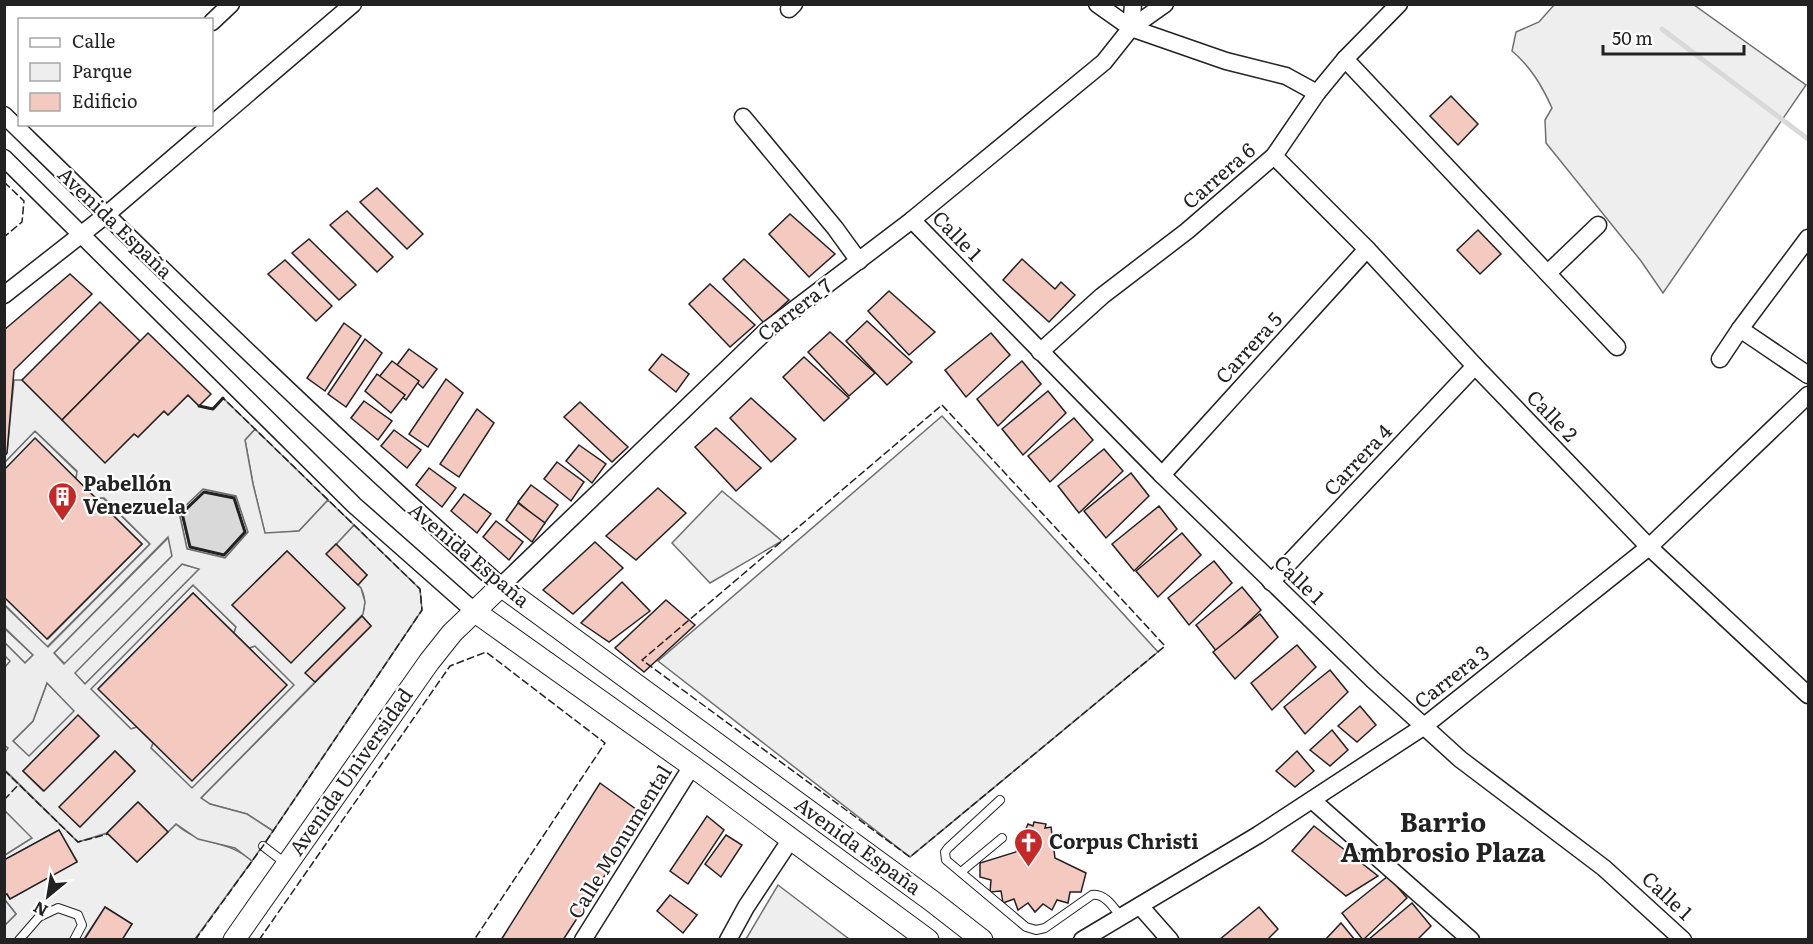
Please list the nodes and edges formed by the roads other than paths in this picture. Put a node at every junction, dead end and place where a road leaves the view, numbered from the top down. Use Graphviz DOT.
graph roads {
  1 [pos="231,4"];
  2 [pos="352,4"];
  3 [pos="1097,4"];
  4 [pos="1133,4"];
  5 [pos="1165,4"];
  6 [pos="1399,4"];
  7 [pos="213,21"];
  8 [pos="1131,28"];
  9 [pos="1345,59"];
  10 [pos="1317,93"];
  11 [pos="4,115"];
  12 [pos="743,117"];
  13 [pos="213,123"];
  14 [pos="209,126"];
  15 [pos="1274,156"];
  16 [pos="4,158"];
  17 [pos="106,214"];
  18 [pos="912,220"];
  19 [pos="1598,225"];
  20 [pos="80,234"];
  21 [pos="1808,239"];
  22 [pos="1367,249"];
  23 [pos="859,261"];
  24 [pos="1548,273"];
  25 [pos="4,295"];
  26 [pos="1740,328"];
  27 [pos="1617,347"];
  28 [pos="1040,352"];
  29 [pos="1720,359"];
  30 [pos="1475,366"];
  31 [pos="1809,375"];
  32 [pos="1809,395"];
  33 [pos="1162,475"];
  34 [pos="1649,547"];
  35 [pos="1271,582"];
  36 [pos="501,586"];
  37 [pos="474,611"];
  38 [pos="1806,690"];
  39 [pos="1423,726"];
  40 [pos="692,766"];
  41 [pos="1000,800"];
  42 [pos="1312,800"];
  43 [pos="1002,838"];
  44 [pos="791,839"];
  45 [pos="262,846"];
  46 [pos="286,864"];
  47 [pos="962,872"];
  48 [pos="1140,906"];
  49 [pos="1122,917"];
  50 [pos="19,939"];
  51 [pos="74,939"];
  52 [pos="234,939"];
  53 [pos="583,939"];
  54 [pos="728,939"];
  55 [pos="928,939"];
  56 [pos="982,939"];
  57 [pos="1082,939"];
  58 [pos="1170,939"];
  59 [pos="1471,939"];
  60 [pos="1683,939"];
  1 -- 7 [label="street"];
  2 -- 13 [label="street"];
  3 -- 8 [label="street"];
  4 -- 8 [label="street"];
  5 -- 8 [label="street, Carrera 7"];
  6 -- 9 [label="street, Carrera 6"];
  8 -- 10 [label="street"];
  8 -- 18 [label="street, Carrera 7"];
  9 -- 10 [label="street, Carrera 6"];
  9 -- 24 [label="street"];
  10 -- 15 [label="street, Carrera 6"];
  11 -- 17 [label="street, Avenida España"];
  12 -- 23 [label="street"];
  14 -- 17 [label="street"];
  15 -- 22 [label="street, Calle 2"];
  15 -- 28 [label="street, Carrera 6"];
  16 -- 20 [label="street, Avenida España"];
  17 -- 20 [label="street"];
  17 -- 36 [label="street, Avenida España"];
  18 -- 23 [label="street, Carrera 7"];
  18 -- 28 [label="street, Calle 1"];
  19 -- 24 [label="street"];
  20 -- 25 [label="street"];
  20 -- 37 [label="street, Avenida España"];
  21 -- 26 [label="street"];
  22 -- 30 [label="street, Calle 2"];
  22 -- 33 [label="street, Carrera 5"];
  23 -- 36 [label="street, Carrera 7"];
  24 -- 27 [label="street"];
  26 -- 29 [label="street"];
  26 -- 31 [label="street"];
  28 -- 33 [label="street, Calle 1"];
  30 -- 34 [label="street, Calle 2"];
  30 -- 35 [label="street, Carrera 4"];
  32 -- 34 [label="street, Carrera 3"];
  33 -- 35 [label="street, Calle 1"];
  34 -- 38 [label="street, Calle 2"];
  34 -- 39 [label="street, Carrera 3"];
  35 -- 39 [label="street, Calle 1"];
  36 -- 37 [label="street, Carrera 7"];
  36 -- 56 [label="street, Avenida España"];
  37 -- 40 [label="street, Avenida España"];
  37 -- 46 [label="street, Avenida Universidad"];
  39 -- 42 [label="street, Carrera 3"];
  39 -- 60 [label="street, Calle 1"];
  40 -- 44 [label="street, Avenida España"];
  40 -- 53 [label="street, Calle Monumental"];
  41 -- 47 [label="lane"];
  42 -- 48 [label="street, Carrera 3"];
  42 -- 59 [label="street"];
  43 -- 47 [label="lane"];
  44 -- 54 [label="street"];
  44 -- 55 [label="street, Avenida España"];
  45 -- 46 [label="lane"];
  46 -- 52 [label="street, Avenida Universidad"];
  47 -- 49 [label="lane"];
  48 -- 49 [label="street, Carrera 3"];
  48 -- 58 [label="street"];
  49 -- 57 [label="street, Carrera 3"];
  50 -- 51 [label="lane"];
}
